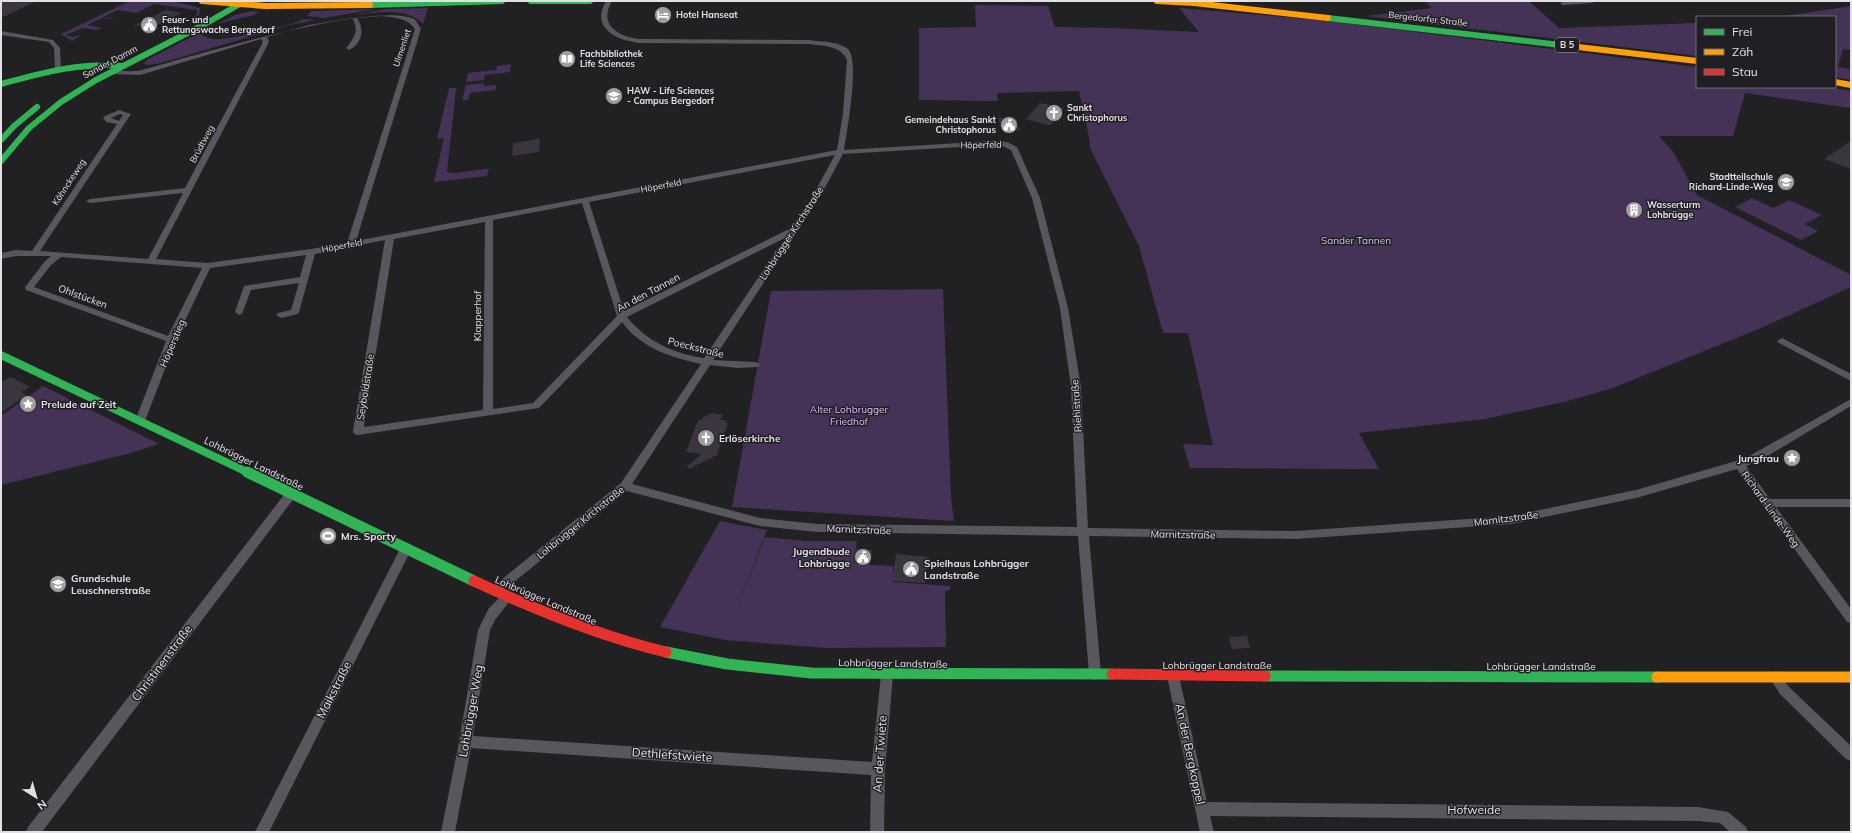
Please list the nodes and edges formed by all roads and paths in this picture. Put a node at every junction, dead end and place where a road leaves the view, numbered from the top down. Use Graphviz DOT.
graph roads {
  1 [pos="202,1"];
  2 [pos="253,1"];
  3 [pos="502,1"];
  4 [pos="530,1"];
  5 [pos="590,1"];
  6 [pos="609,1"];
  7 [pos="1157,1"];
  8 [pos="1592,1"];
  9 [pos="279,2"];
  10 [pos="234,3"];
  11 [pos="1213,3"];
  12 [pos="1564,3"];
  13 [pos="305,6"];
  14 [pos="353,16"];
  15 [pos="1,33"];
  16 [pos="263,36"];
  17 [pos="349,48"];
  18 [pos="1696,61"];
  19 [pos="123,66"];
  20 [pos="112,68"];
  21 [pos="156,68"];
  22 [pos="58,69"];
  23 [pos="100,70"];
  24 [pos="1836,82"];
  25 [pos="1,84"];
  26 [pos="1851,85"];
  27 [pos="120,123"];
  28 [pos="1,140"];
  29 [pos="1012,148"];
  30 [pos="840,152"];
  31 [pos="1,161"];
  32 [pos="188,190"];
  33 [pos="585,200"];
  34 [pos="90,201"];
  35 [pos="488,219"];
  36 [pos="794,230"];
  37 [pos="390,237"];
  38 [pos="351,244"];
  39 [pos="311,252"];
  40 [pos="35,253"];
  41 [pos="59,254"];
  42 [pos="1,256"];
  43 [pos="151,261"];
  44 [pos="207,266"];
  45 [pos="304,279"];
  46 [pos="239,312"];
  47 [pos="281,315"];
  48 [pos="622,316"];
  49 [pos="172,340"];
  50 [pos="1782,341"];
  51 [pos="1,355"];
  52 [pos="707,363"];
  53 [pos="756,365"];
  54 [pos="1851,378"];
  55 [pos="1851,402"];
  56 [pos="536,406"];
  57 [pos="488,412"];
  58 [pos="140,421"];
  59 [pos="1739,464"];
  60 [pos="625,486"];
  61 [pos="291,494"];
  62 [pos="1767,502"];
  63 [pos="1851,503"];
  64 [pos="1083,533"];
  65 [pos="406,548"];
  66 [pos="495,591"];
  67 [pos="507,597"];
  68 [pos="1851,618"];
  69 [pos="1095,674"];
  70 [pos="887,675"];
  71 [pos="1173,676"];
  72 [pos="1775,677"];
  73 [pos="1851,677"];
  74 [pos="466,742"];
  75 [pos="1851,755"];
  76 [pos="878,769"];
  77 [pos="1202,809"];
  78 [pos="33,832"];
  79 [pos="262,832"];
  80 [pos="448,832"];
  81 [pos="877,832"];
  82 [pos="1207,832"];
  83 [pos="1741,832"];
  1 -- 10 [label="main road"];
  2 -- 9 [label="main road"];
  3 -- 13 [label="main road"];
  4 -- 5 [label="main road"];
  6 -- 30 [label="street, Lohbrügger Kirchstraße"];
  7 -- 11 [label="main road, Bergedorfer Straße / B 5"];
  8 -- 12 [label="street"];
  9 -- 13 [label="main road"];
  10 -- 13 [label="main road"];
  10 -- 19 [label="main road, Sander Damm"];
  10 -- 20 [label="main road, Sander Damm"];
  11 -- 18 [label="main road, Bergedorfer Straße / B 5"];
  14 -- 16 [label="street, Ulmenliet"];
  14 -- 17 [label="street"];
  14 -- 38 [label="street, Ulmenliet"];
  15 -- 22 [label="street"];
  16 -- 21 [label="street, Ulmenliet"];
  16 -- 32 [label="street, Brüdtweg"];
  19 -- 20 [label="main road"];
  19 -- 21 [label="street, Ulmenliet"];
  20 -- 21 [label="street, Ulmenliet"];
  20 -- 22 [label="main road"];
  20 -- 23 [label="main road, Sander Damm"];
  20 -- 31 [label="main road, Sander Damm"];
  22 -- 23 [label="main road"];
  22 -- 25 [label="main road"];
  23 -- 28 [label="main road, Sander Damm"];
  24 -- 26 [label="main road"];
  27 -- 40 [label="street, Köhnckeweg"];
  29 -- 30 [label="street, Höperfeld"];
  29 -- 64 [label="street, Riehlstraße"];
  30 -- 33 [label="street, Höperfeld"];
  30 -- 36 [label="street, Lohbrügger Kirchstraße"];
  32 -- 34 [label="street"];
  32 -- 43 [label="street, Brüdtweg"];
  33 -- 35 [label="street, Höperfeld"];
  33 -- 48 [label="street, Poeckstraße"];
  35 -- 37 [label="street, Höperfeld"];
  35 -- 57 [label="street, Klapperhof"];
  36 -- 48 [label="street, An den Tannen"];
  36 -- 52 [label="street, Lohbrügger Kirchstraße"];
  37 -- 38 [label="street, Höperfeld"];
  37 -- 57 [label="street, Seyboldstraße"];
  38 -- 39 [label="street, Höperfeld"];
  39 -- 44 [label="street, Höperfeld"];
  39 -- 45 [label="street, Höperfeld"];
  40 -- 41 [label="street, Höperfeld"];
  40 -- 42 [label="street, Höperfeld"];
  41 -- 43 [label="street, Höperfeld"];
  41 -- 49 [label="street, Ohlstücken"];
  43 -- 44 [label="street, Höperfeld"];
  44 -- 49 [label="street, Höperstieg"];
  45 -- 46 [label="street"];
  45 -- 47 [label="street, Höperfeld"];
  48 -- 52 [label="street, Poeckstraße"];
  48 -- 56 [label="street, An den Tannen"];
  49 -- 58 [label="street, Höperstieg"];
  50 -- 54 [label="street"];
  51 -- 58 [label="main road, Lohbrügger Landstraße"];
  52 -- 53 [label="street, Poeckstraße"];
  52 -- 60 [label="street, Lohbrügger Kirchstraße"];
  55 -- 59 [label="street, Richard-Linde-Weg"];
  56 -- 57 [label="street, Seyboldstraße"];
  58 -- 61 [label="main road, Lohbrügger Landstraße"];
  59 -- 62 [label="street, Richard-Linde-Weg"];
  59 -- 64 [label="street, Marnitzstraße"];
  60 -- 64 [label="street, Marnitzstraße"];
  60 -- 66 [label="street, Lohbrügger Kirchstraße"];
  61 -- 65 [label="main road, Lohbrügger Landstraße"];
  61 -- 78 [label="street, Christinenstraße"];
  62 -- 63 [label="street"];
  62 -- 68 [label="street, Richard-Linde-Weg"];
  64 -- 69 [label="street, Riehlstraße"];
  65 -- 66 [label="main road, Lohbrügger Landstraße"];
  65 -- 79 [label="street, Maikstraße"];
  66 -- 67 [label="main road, Lohbrügger Landstraße"];
  67 -- 70 [label="main road, Lohbrügger Landstraße"];
  67 -- 74 [label="street, Lohbrügger Weg"];
  69 -- 70 [label="main road, Lohbrügger Landstraße"];
  69 -- 71 [label="main road, Lohbrügger Landstraße"];
  70 -- 76 [label="street, An der Twiete"];
  71 -- 72 [label="main road, Lohbrügger Landstraße"];
  71 -- 77 [label="street, An der Bergkoppel"];
  72 -- 73 [label="main road, Lohbrügger Landstraße"];
  72 -- 75 [label="street"];
  74 -- 76 [label="street, Dethlefstwiete"];
  74 -- 80 [label="street, Lohbrügger Weg"];
  76 -- 81 [label="street, An der Twiete"];
  77 -- 82 [label="street, An der Bergkoppel"];
  77 -- 83 [label="street, Hofweide"];
}
